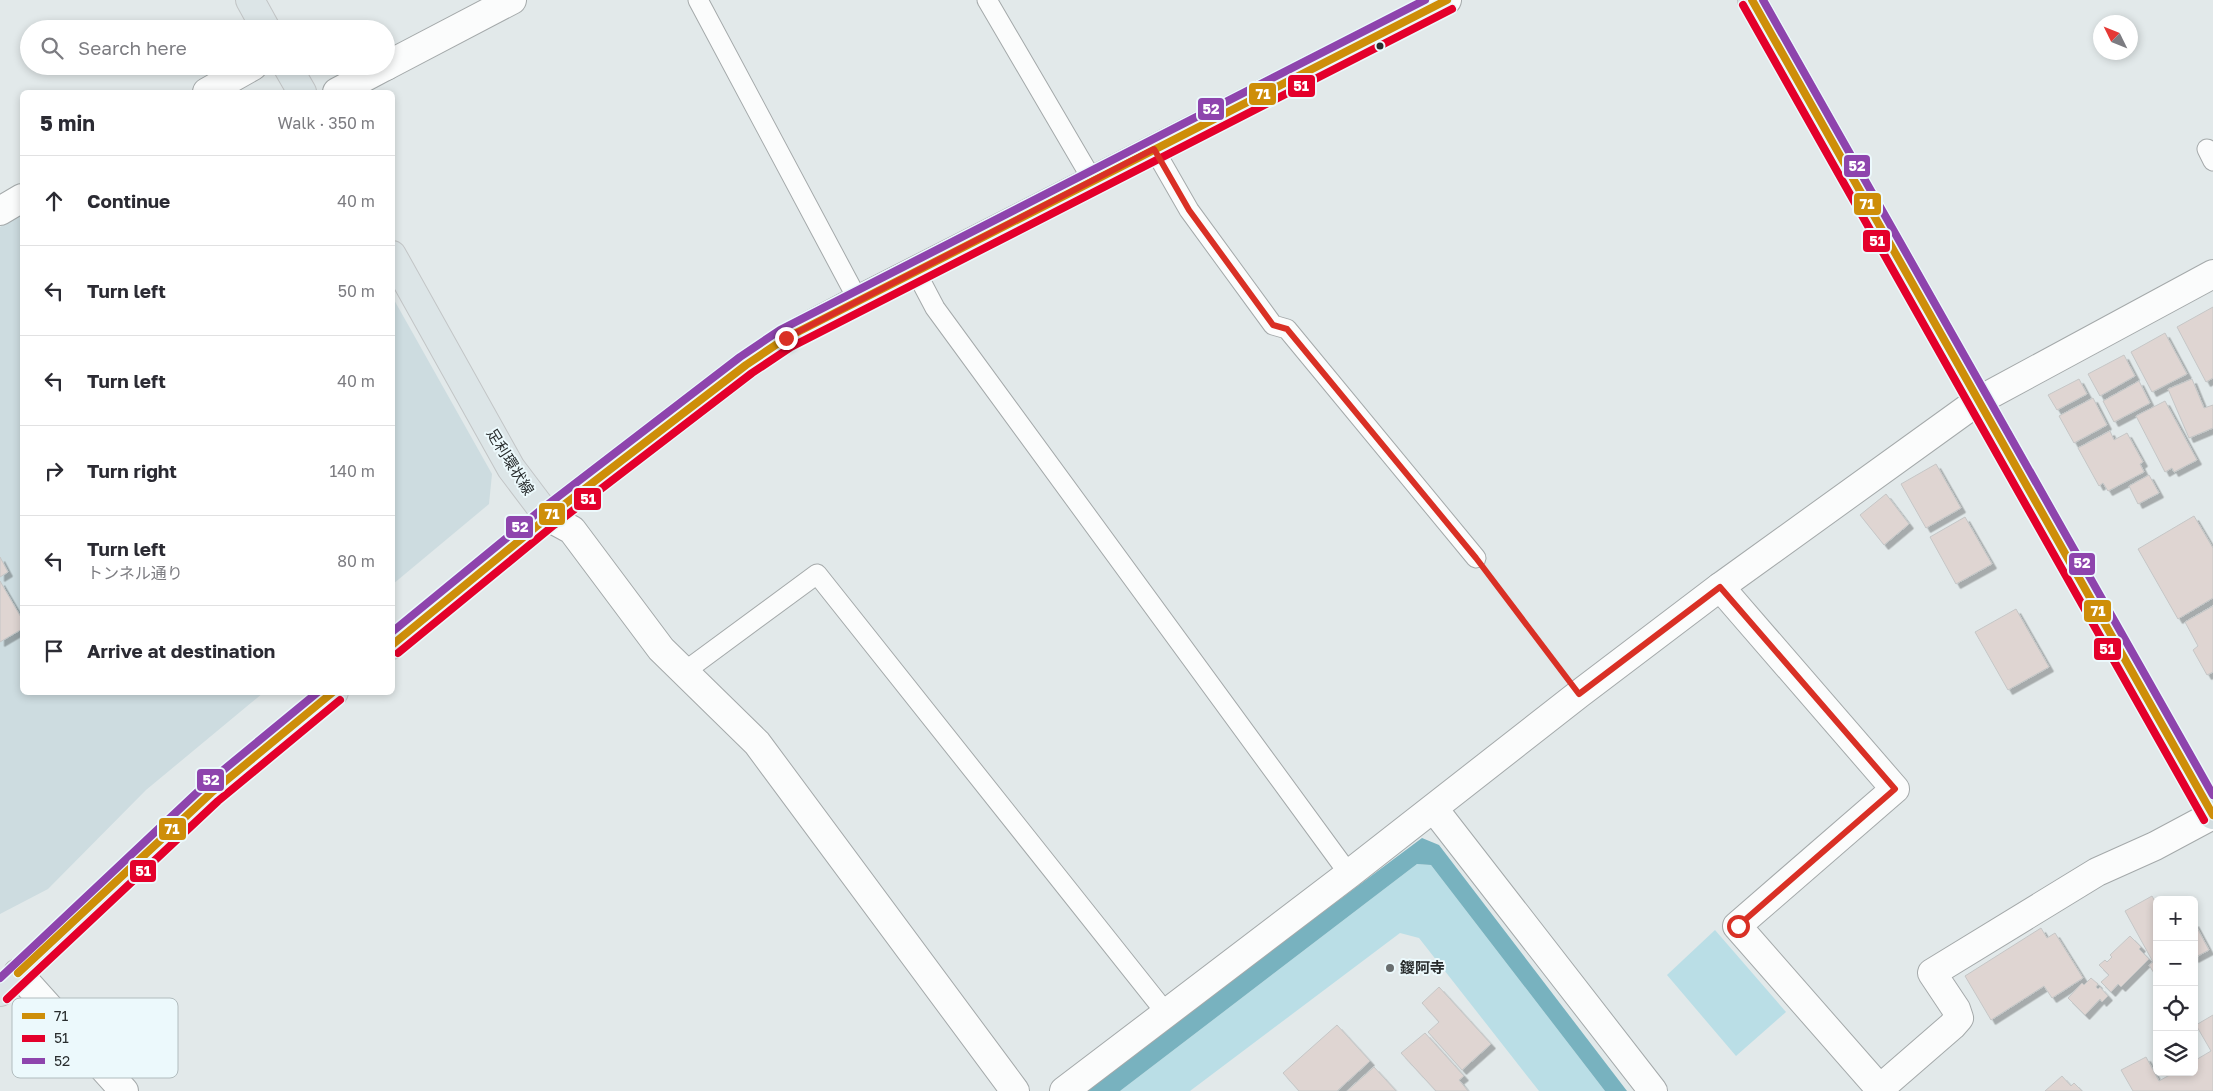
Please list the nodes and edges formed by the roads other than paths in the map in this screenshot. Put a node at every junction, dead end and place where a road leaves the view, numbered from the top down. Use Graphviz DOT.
graph roads {
  1 [pos="250,0"];
  2 [pos="512,0"];
  3 [pos="698,0"];
  4 [pos="987,0"];
  5 [pos="1447,0"];
  6 [pos="1752,0"];
  7 [pos="261,20"];
  8 [pos="395,61"];
  9 [pos="237,75"];
  10 [pos="292,75"];
  11 [pos="369,75"];
  12 [pos="211,90"];
  13 [pos="301,90"];
  14 [pos="341,90"];
  15 [pos="1154,149"];
  16 [pos="1093,181"];
  17 [pos="20,199"];
  18 [pos="0,211"];
  19 [pos="395,260"];
  20 [pos="916,272"];
  21 [pos="2213,274"];
  22 [pos="858,300"];
  23 [pos="1978,401"];
  24 [pos="548,517"];
  25 [pos="1476,558"];
  26 [pos="1720,587"];
  27 [pos="395,643"];
  28 [pos="684,672"];
  29 [pos="330,695"];
  30 [pos="2211,808"];
  31 [pos="1434,809"];
  32 [pos="1349,874"];
  33 [pos="6,979"];
  34 [pos="26,998"];
  35 [pos="1166,1013"];
  36 [pos="110,1078"];
  37 [pos="1878,1090"];
  38 [pos="124,1091"];
  39 [pos="1015,1091"];
  40 [pos="1064,1091"];
  41 [pos="1653,1091"];
  1 -- 7 [label="main road"];
  2 -- 8 [label="street"];
  3 -- 22 [label="lane"];
  4 -- 16 [label="lane"];
  5 -- 15 [label="street"];
  6 -- 23 [label="highway"];
  9 -- 12 [label="street"];
  10 -- 13 [label="main road"];
  11 -- 14 [label="street"];
  15 -- 16 [label="street"];
  15 -- 25 [label="lane"];
  16 -- 20 [label="street"];
  17 -- 18 [label="street"];
  19 -- 24 [label="main road, 足利環状線"];
  20 -- 22 [label="street"];
  20 -- 32 [label="lane"];
  21 -- 23 [label="street"];
  22 -- 24 [label="street"];
  23 -- 26 [label="street"];
  23 -- 30 [label="highway"];
  24 -- 27 [label="main road"];
  24 -- 28 [label="street"];
  26 -- 31 [label="street"];
  26 -- 37 [label="street"];
  28 -- 35 [label="lane"];
  28 -- 39 [label="street"];
  29 -- 33 [label="main road"];
  30 -- 37 [label="street"];
  31 -- 32 [label="street"];
  31 -- 41 [label="street"];
  32 -- 35 [label="street"];
  33 -- 34 [label="street"];
  35 -- 40 [label="street"];
  36 -- 38 [label="street"];
}
